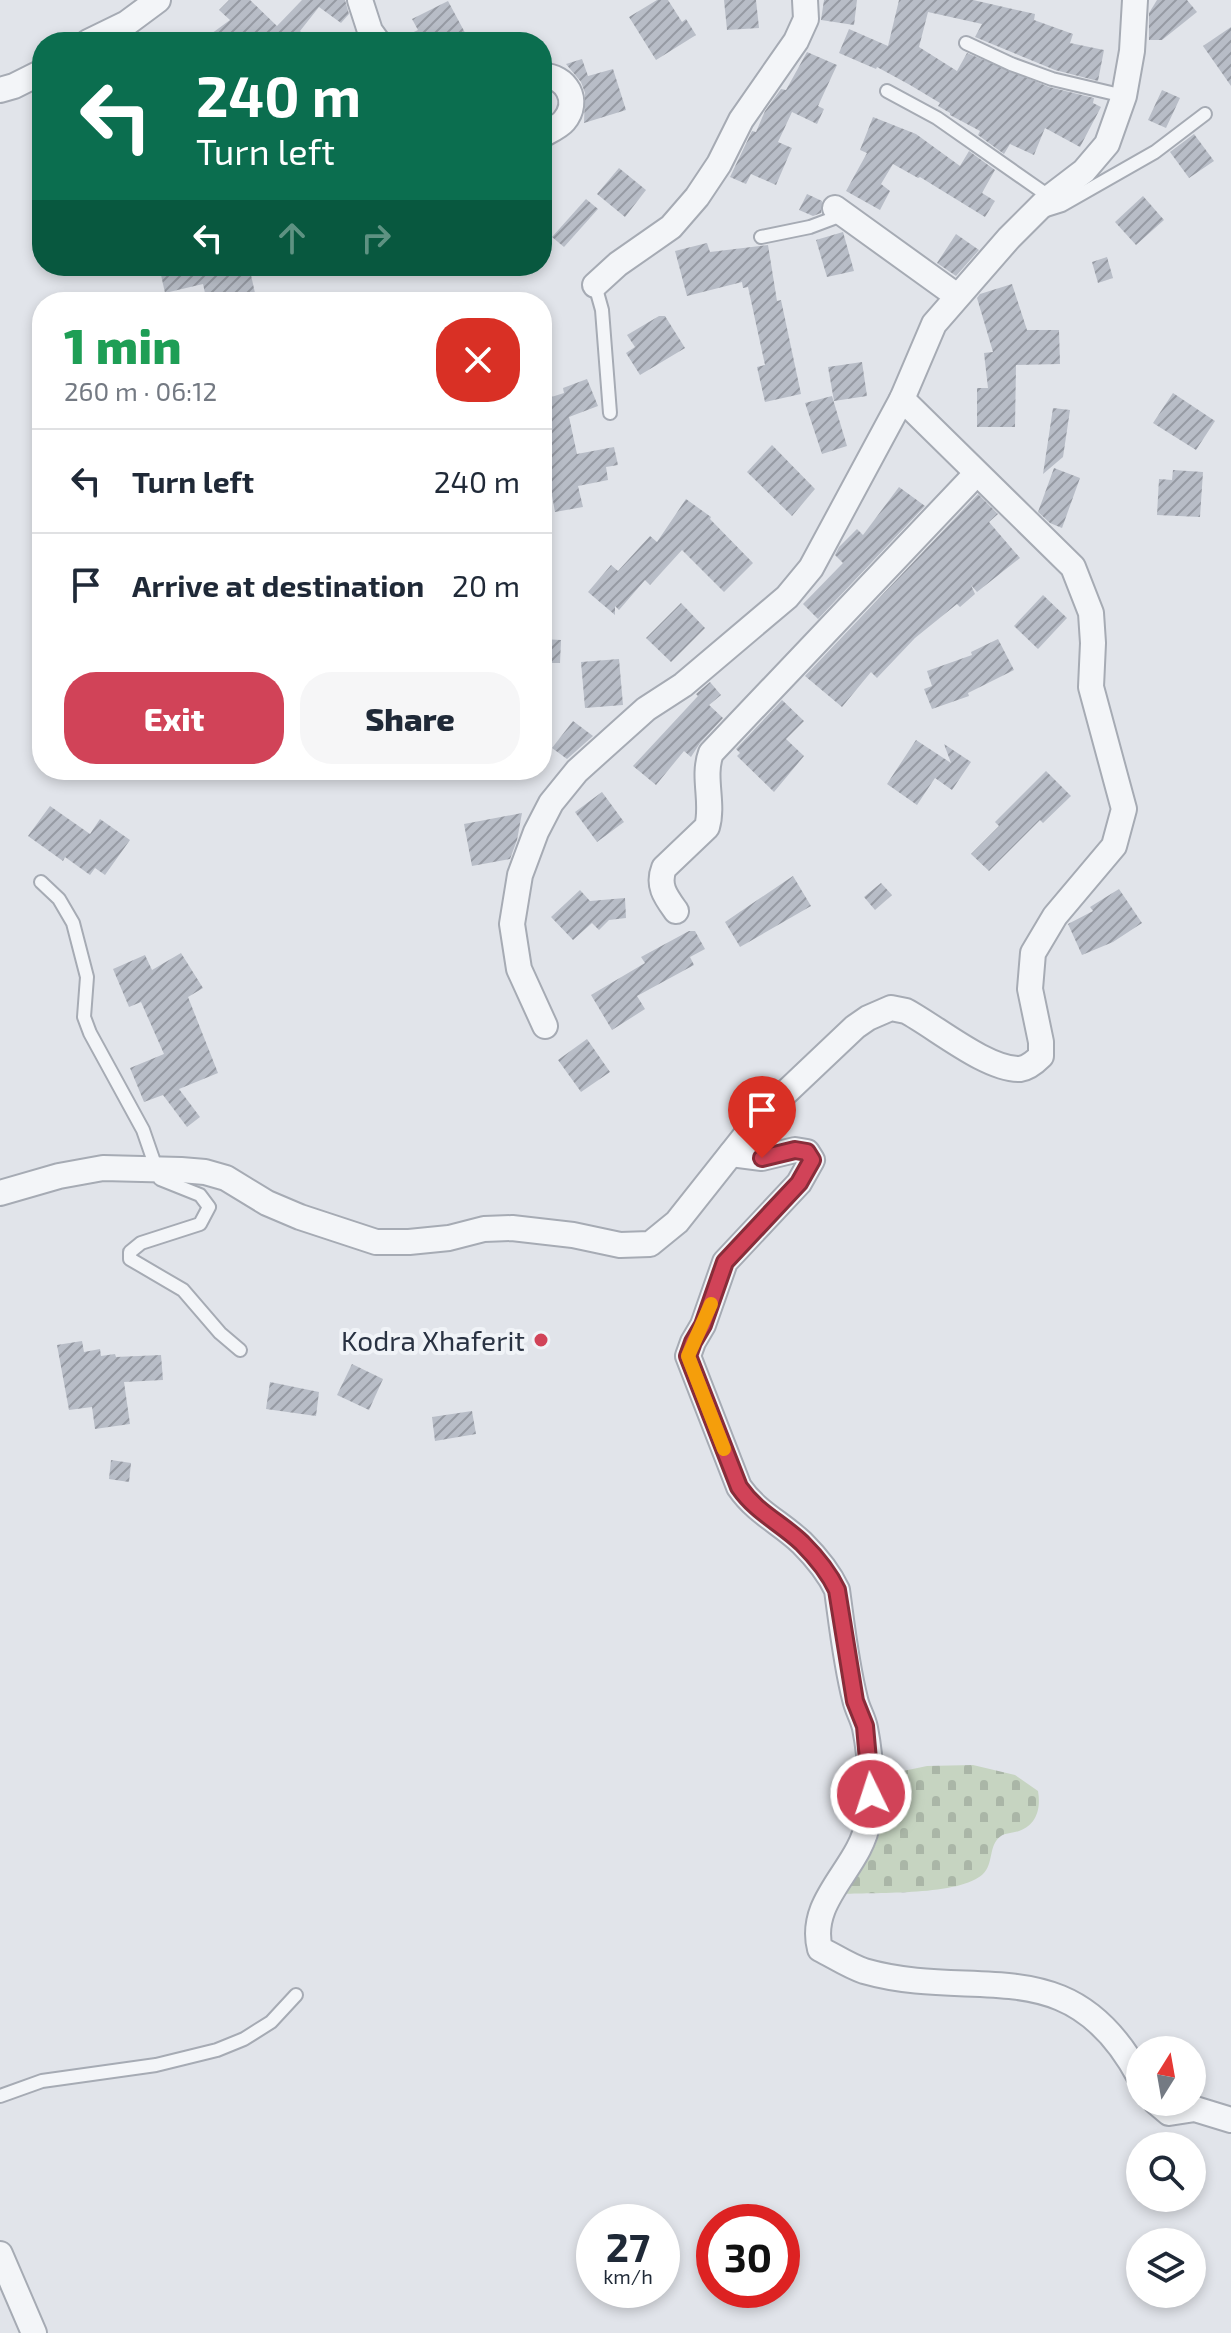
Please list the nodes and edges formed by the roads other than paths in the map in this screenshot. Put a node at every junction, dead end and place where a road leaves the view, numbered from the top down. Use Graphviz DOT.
graph roads {
  1 [pos="158,0"];
  2 [pos="360,0"];
  3 [pos="805,0"];
  4 [pos="1135,0"];
  5 [pos="109,32"];
  6 [pos="371,32"];
  7 [pos="966,43"];
  8 [pos="552,75"];
  9 [pos="32,77"];
  10 [pos="0,90"];
  11 [pos="887,91"];
  12 [pos="1124,96"];
  13 [pos="1205,114"];
  14 [pos="552,129"];
  15 [pos="1050,197"];
  16 [pos="839,211"];
  17 [pos="1033,214"];
  18 [pos="761,237"];
  19 [pos="595,285"];
  20 [pos="957,296"];
  21 [pos="902,399"];
  22 [pos="610,413"];
  23 [pos="976,474"];
  24 [pos="41,882"];
  25 [pos="676,911"];
  26 [pos="545,1026"];
  27 [pos="731,1154"];
  28 [pos="158,1168"];
  29 [pos="0,1193"];
  30 [pos="240,1350"];
  31 [pos="296,1995"];
  32 [pos="1126,2058"];
  33 [pos="0,2096"];
  34 [pos="1206,2112"];
  35 [pos="1231,2120"];
  36 [pos="0,2254"];
  37 [pos="34,2333"];
  1 -- 5 [label="street"];
  2 -- 6 [label="street"];
  3 -- 19 [label="street"];
  4 -- 12 [label="street"];
  7 -- 12 [label="lane"];
  8 -- 14 [label="street"];
  9 -- 10 [label="street"];
  11 -- 15 [label="lane"];
  12 -- 15 [label="street"];
  13 -- 17 [label="lane"];
  15 -- 17 [label="street"];
  16 -- 18 [label="lane"];
  16 -- 20 [label="street"];
  17 -- 20 [label="street"];
  19 -- 22 [label="lane"];
  20 -- 21 [label="street"];
  21 -- 23 [label="street"];
  21 -- 26 [label="street"];
  23 -- 25 [label="street"];
  23 -- 27 [label="street"];
  24 -- 28 [label="lane"];
  27 -- 28 [label="street"];
  27 -- 32 [label="street"];
  28 -- 29 [label="street"];
  28 -- 30 [label="lane"];
  31 -- 33 [label="lane"];
  34 -- 35 [label="street"];
  36 -- 37 [label="street"];
}
